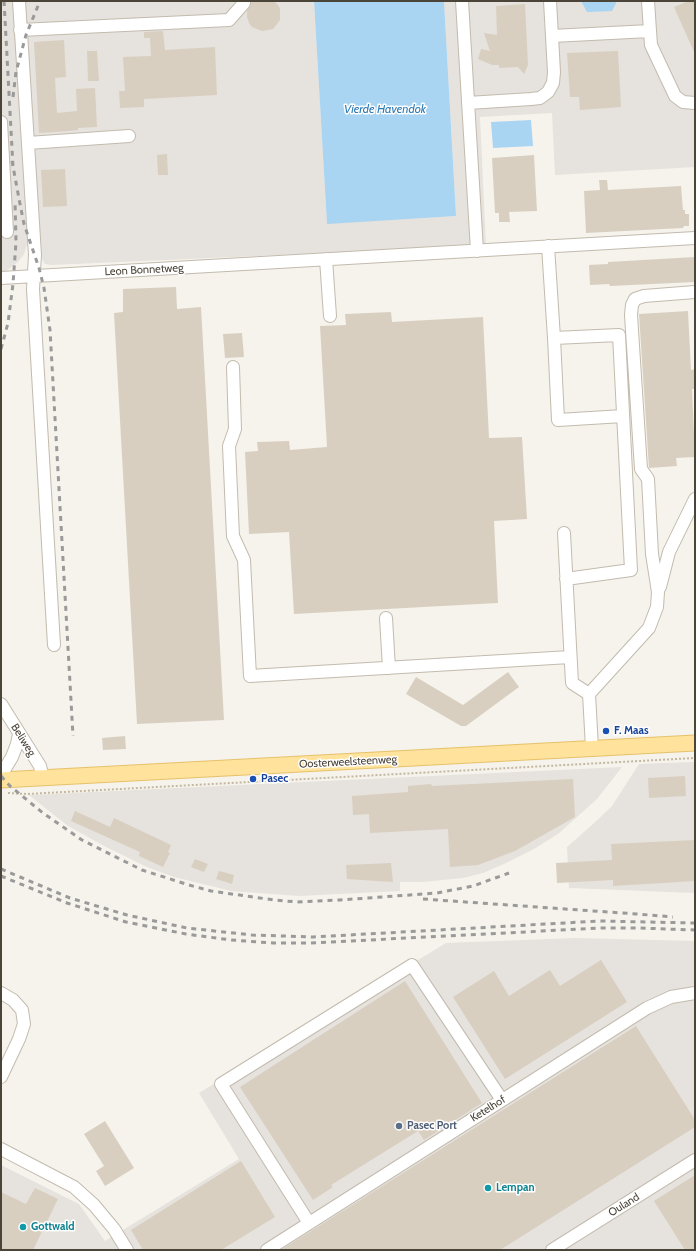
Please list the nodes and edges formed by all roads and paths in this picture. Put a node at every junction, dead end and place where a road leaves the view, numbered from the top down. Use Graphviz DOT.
graph roads {
  1 [pos="19,1"];
  2 [pos="244,1"];
  3 [pos="462,1"];
  4 [pos="550,1"];
  5 [pos="648,1"];
  6 [pos="20,30"];
  7 [pos="650,30"];
  8 [pos="552,36"];
  9 [pos="468,103"];
  10 [pos="695,103"];
  11 [pos="1,122"];
  12 [pos="129,136"];
  13 [pos="28,143"];
  14 [pos="7,232"];
  15 [pos="695,238"];
  16 [pos="548,246"];
  17 [pos="477,250"];
  18 [pos="326,259"];
  19 [pos="34,276"];
  20 [pos="1,278"];
  21 [pos="695,292"];
  22 [pos="330,316"];
  23 [pos="554,338"];
  24 [pos="233,367"];
  25 [pos="623,416"];
  26 [pos="695,499"];
  27 [pos="564,533"];
  28 [pos="566,579"];
  29 [pos="658,592"];
  30 [pos="386,618"];
  31 [pos="54,645"];
  32 [pos="570,657"];
  33 [pos="389,668"];
  34 [pos="589,694"];
  35 [pos="1,704"];
  36 [pos="19,734"];
  37 [pos="695,743"];
  38 [pos="592,748"];
  39 [pos="695,758"];
  40 [pos="1,775"];
  41 [pos="43,778"];
  42 [pos="1,780"];
  43 [pos="1,793"];
  44 [pos="695,993"];
  45 [pos="1,994"];
  46 [pos="1,1077"];
  47 [pos="502,1100"];
  48 [pos="1,1149"];
  49 [pos="695,1160"];
  50 [pos="309,1223"];
  51 [pos="127,1250"];
  52 [pos="267,1250"];
  53 [pos="552,1250"];
  1 -- 6 [label="street"];
  2 -- 6 [label="street"];
  3 -- 9 [label="street"];
  4 -- 8 [label="street"];
  5 -- 7 [label="street"];
  6 -- 13 [label="street"];
  7 -- 8 [label="street"];
  7 -- 10 [label="street"];
  8 -- 9 [label="street"];
  9 -- 17 [label="street"];
  11 -- 14 [label="street"];
  12 -- 13 [label="street"];
  13 -- 19 [label="street"];
  15 -- 16 [label="street, Leon Bonnetweg"];
  16 -- 17 [label="street, Leon Bonnetweg"];
  16 -- 23 [label="street"];
  17 -- 18 [label="street, Leon Bonnetweg"];
  18 -- 19 [label="street, Leon Bonnetweg"];
  18 -- 22 [label="street"];
  19 -- 20 [label="street, Leon Bonnetweg"];
  19 -- 31 [label="street"];
  21 -- 29 [label="street"];
  23 -- 25 [label="street"];
  23 -- 25 [label="street"];
  24 -- 33 [label="street"];
  25 -- 28 [label="street"];
  26 -- 29 [label="street"];
  27 -- 28 [label="street"];
  28 -- 32 [label="street"];
  29 -- 34 [label="street"];
  30 -- 33 [label="street"];
  32 -- 33 [label="street"];
  32 -- 34 [label="street"];
  34 -- 38 [label="street"];
  35 -- 36 [label="street, Beliweg"];
  36 -- 40 [label="street"];
  36 -- 41 [label="street, Beliweg"];
  37 -- 38 [label="main road, Oosterweelsteenweg"];
  38 -- 41 [label="main road, Oosterweelsteenweg"];
  39 -- 43 [label="path"];
  41 -- 42 [label="main road, Oosterweelsteenweg"];
  44 -- 47 [label="street, Ketelhof"];
  45 -- 46 [label="street"];
  47 -- 50 [label="street, Ketelhof"];
  47 -- 50 [label="street"];
  48 -- 51 [label="street"];
  49 -- 53 [label="street, Ouland"];
  50 -- 52 [label="street, Ketelhof"];
}
